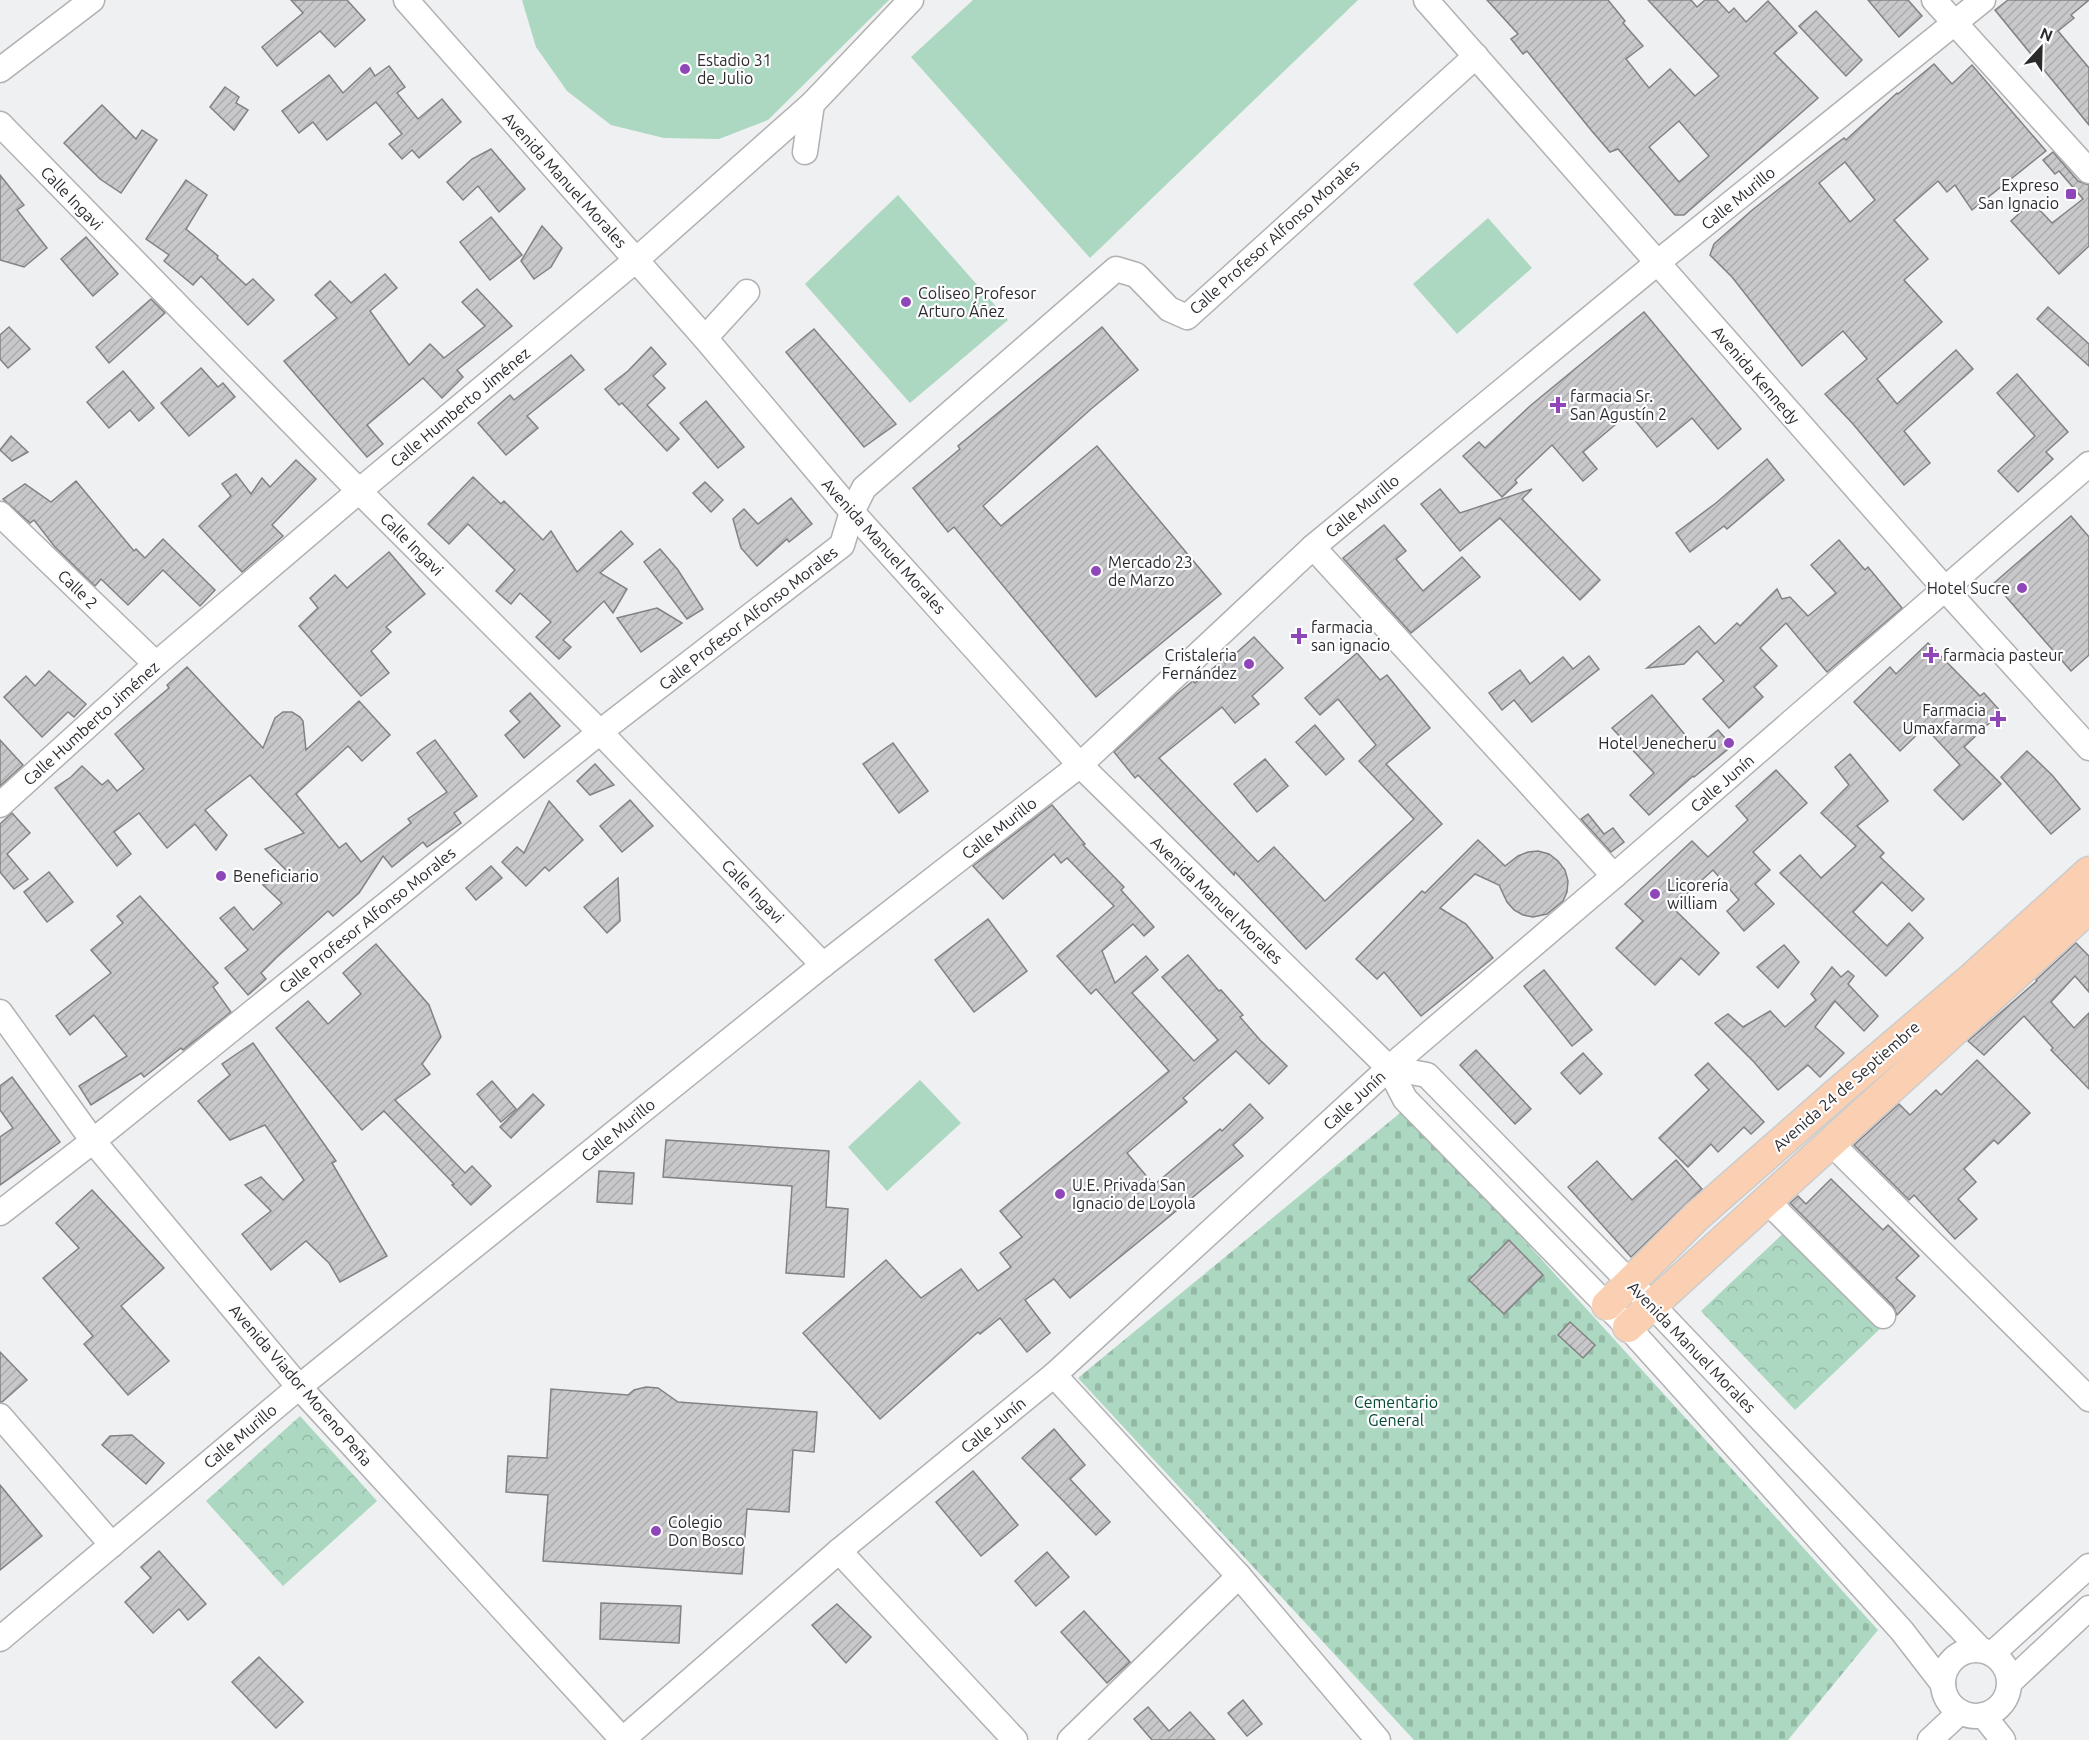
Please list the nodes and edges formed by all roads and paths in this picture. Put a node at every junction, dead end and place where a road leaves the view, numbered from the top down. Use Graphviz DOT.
graph roads {
  1 [pos="92,0"];
  2 [pos="406,0"];
  3 [pos="911,0"];
  4 [pos="1426,0"];
  5 [pos="1934,0"];
  6 [pos="1983,0"];
  7 [pos="1955,24"];
  8 [pos="1476,56"];
  9 [pos="0,70"];
  10 [pos="812,104"];
  11 [pos="0,124"];
  12 [pos="805,152"];
  13 [pos="2089,171"];
  14 [pos="636,260"];
  15 [pos="1657,263"];
  16 [pos="747,292"];
  17 [pos="705,338"];
  18 [pos="2089,464"];
  19 [pos="359,491"];
  20 [pos="852,512"];
  21 [pos="0,514"];
  22 [pos="1313,547"];
  23 [pos="1946,590"];
  24 [pos="156,664"];
  25 [pos="600,732"];
  26 [pos="2089,748"];
  27 [pos="1080,765"];
  28 [pos="0,804"];
  29 [pos="2089,872"];
  30 [pos="1614,876"];
  31 [pos="2089,908"];
  32 [pos="823,965"];
  33 [pos="0,1012"];
  34 [pos="1389,1068"];
  35 [pos="93,1141"];
  36 [pos="1830,1142"];
  37 [pos="1766,1200"];
  38 [pos="0,1213"];
  39 [pos="1629,1283"];
  40 [pos="1606,1305"];
  41 [pos="1652,1305"];
  42 [pos="1883,1316"];
  43 [pos="1628,1327"];
  44 [pos="1054,1375"];
  45 [pos="299,1387"];
  46 [pos="2089,1399"];
  47 [pos="0,1416"];
  48 [pos="112,1545"];
  49 [pos="838,1551"];
  50 [pos="2089,1566"];
  51 [pos="1239,1576"];
  52 [pos="2089,1608"];
  53 [pos="0,1639"];
  54 [pos="1987,1652"];
  55 [pos="2010,1682"];
  56 [pos="1943,1684"];
  57 [pos="1972,1714"];
  58 [pos="622,1740"];
  59 [pos="1015,1740"];
  60 [pos="1070,1740"];
  61 [pos="1378,1740"];
  62 [pos="1930,1740"];
  63 [pos="2003,1740"];
  1 -- 9 [label="street"];
  2 -- 14 [label="street, Avenida Manuel Morales"];
  3 -- 10 [label="street, Calle Humberto Jiménez"];
  4 -- 8 [label="street, Avenida Kennedy"];
  5 -- 7 [label="street"];
  6 -- 7 [label="street, Calle Murillo"];
  7 -- 13 [label="street"];
  7 -- 15 [label="street, Calle Murillo"];
  8 -- 15 [label="street, Avenida Kennedy"];
  8 -- 20 [label="street, Calle Profesor Alfonso Morales"];
  10 -- 12 [label="street"];
  10 -- 14 [label="street, Calle Humberto Jiménez"];
  11 -- 19 [label="street, Calle Ingavi"];
  14 -- 17 [label="street, Avenida Manuel Morales"];
  14 -- 19 [label="street, Calle Humberto Jiménez"];
  15 -- 22 [label="street, Calle Murillo"];
  15 -- 23 [label="street, Avenida Kennedy"];
  16 -- 17 [label="street"];
  17 -- 20 [label="street, Avenida Manuel Morales"];
  18 -- 23 [label="street, Calle Junín"];
  19 -- 24 [label="street, Calle Humberto Jiménez"];
  19 -- 25 [label="street, Calle Ingavi"];
  20 -- 25 [label="street, Calle Profesor Alfonso Morales"];
  20 -- 27 [label="street, Avenida Manuel Morales"];
  21 -- 24 [label="street, Calle 2"];
  22 -- 27 [label="street, Calle Murillo"];
  22 -- 30 [label="street"];
  23 -- 26 [label="street, Avenida Kennedy"];
  23 -- 30 [label="street, Calle Junín"];
  24 -- 28 [label="street, Calle Humberto Jiménez"];
  25 -- 32 [label="street, Calle Ingavi"];
  25 -- 35 [label="street, Calle Profesor Alfonso Morales"];
  27 -- 32 [label="street, Calle Murillo"];
  27 -- 34 [label="street, Avenida Manuel Morales"];
  29 -- 39 [label="main road, Avenida 24 de Septiembre"];
  30 -- 34 [label="street, Calle Junín"];
  31 -- 36 [label="main road, Avenida 24 de Septiembre"];
  32 -- 45 [label="street, Calle Murillo"];
  33 -- 35 [label="street, Avenida Viador Moreno Peña"];
  34 -- 39 [label="street, Avenida Manuel Morales"];
  34 -- 40 [label="street, Avenida Manuel Morales"];
  34 -- 44 [label="street, Calle Junín"];
  35 -- 38 [label="street, Calle Profesor Alfonso Morales"];
  35 -- 45 [label="street, Avenida Viador Moreno Peña"];
  36 -- 37 [label="main road, Avenida 24 de Septiembre"];
  36 -- 46 [label="street"];
  37 -- 41 [label="main road, Avenida 24 de Septiembre"];
  37 -- 42 [label="street"];
  39 -- 40 [label="main road, Avenida 24 de Septiembre"];
  39 -- 41 [label="street, Avenida Manuel Morales"];
  40 -- 43 [label="street, Avenida Manuel Morales"];
  41 -- 43 [label="main road, Avenida 24 de Septiembre"];
  41 -- 54 [label="street, Avenida Manuel Morales"];
  43 -- 56 [label="street, Avenida Manuel Morales"];
  44 -- 49 [label="street, Calle Junín"];
  44 -- 51 [label="street"];
  45 -- 48 [label="street, Calle Murillo"];
  45 -- 58 [label="street, Avenida Viador Moreno Peña"];
  47 -- 48 [label="street"];
  48 -- 53 [label="street, Calle Murillo"];
  49 -- 58 [label="street, Calle Junín"];
  49 -- 59 [label="street"];
  50 -- 54 [label="street"];
  51 -- 60 [label="street"];
  51 -- 61 [label="street"];
  52 -- 55 [label="street"];
  54 -- 55 [label="street"];
  54 -- 56 [label="street"];
  55 -- 57 [label="street"];
  56 -- 57 [label="street"];
  57 -- 62 [label="street"];
  57 -- 63 [label="street"];
}
